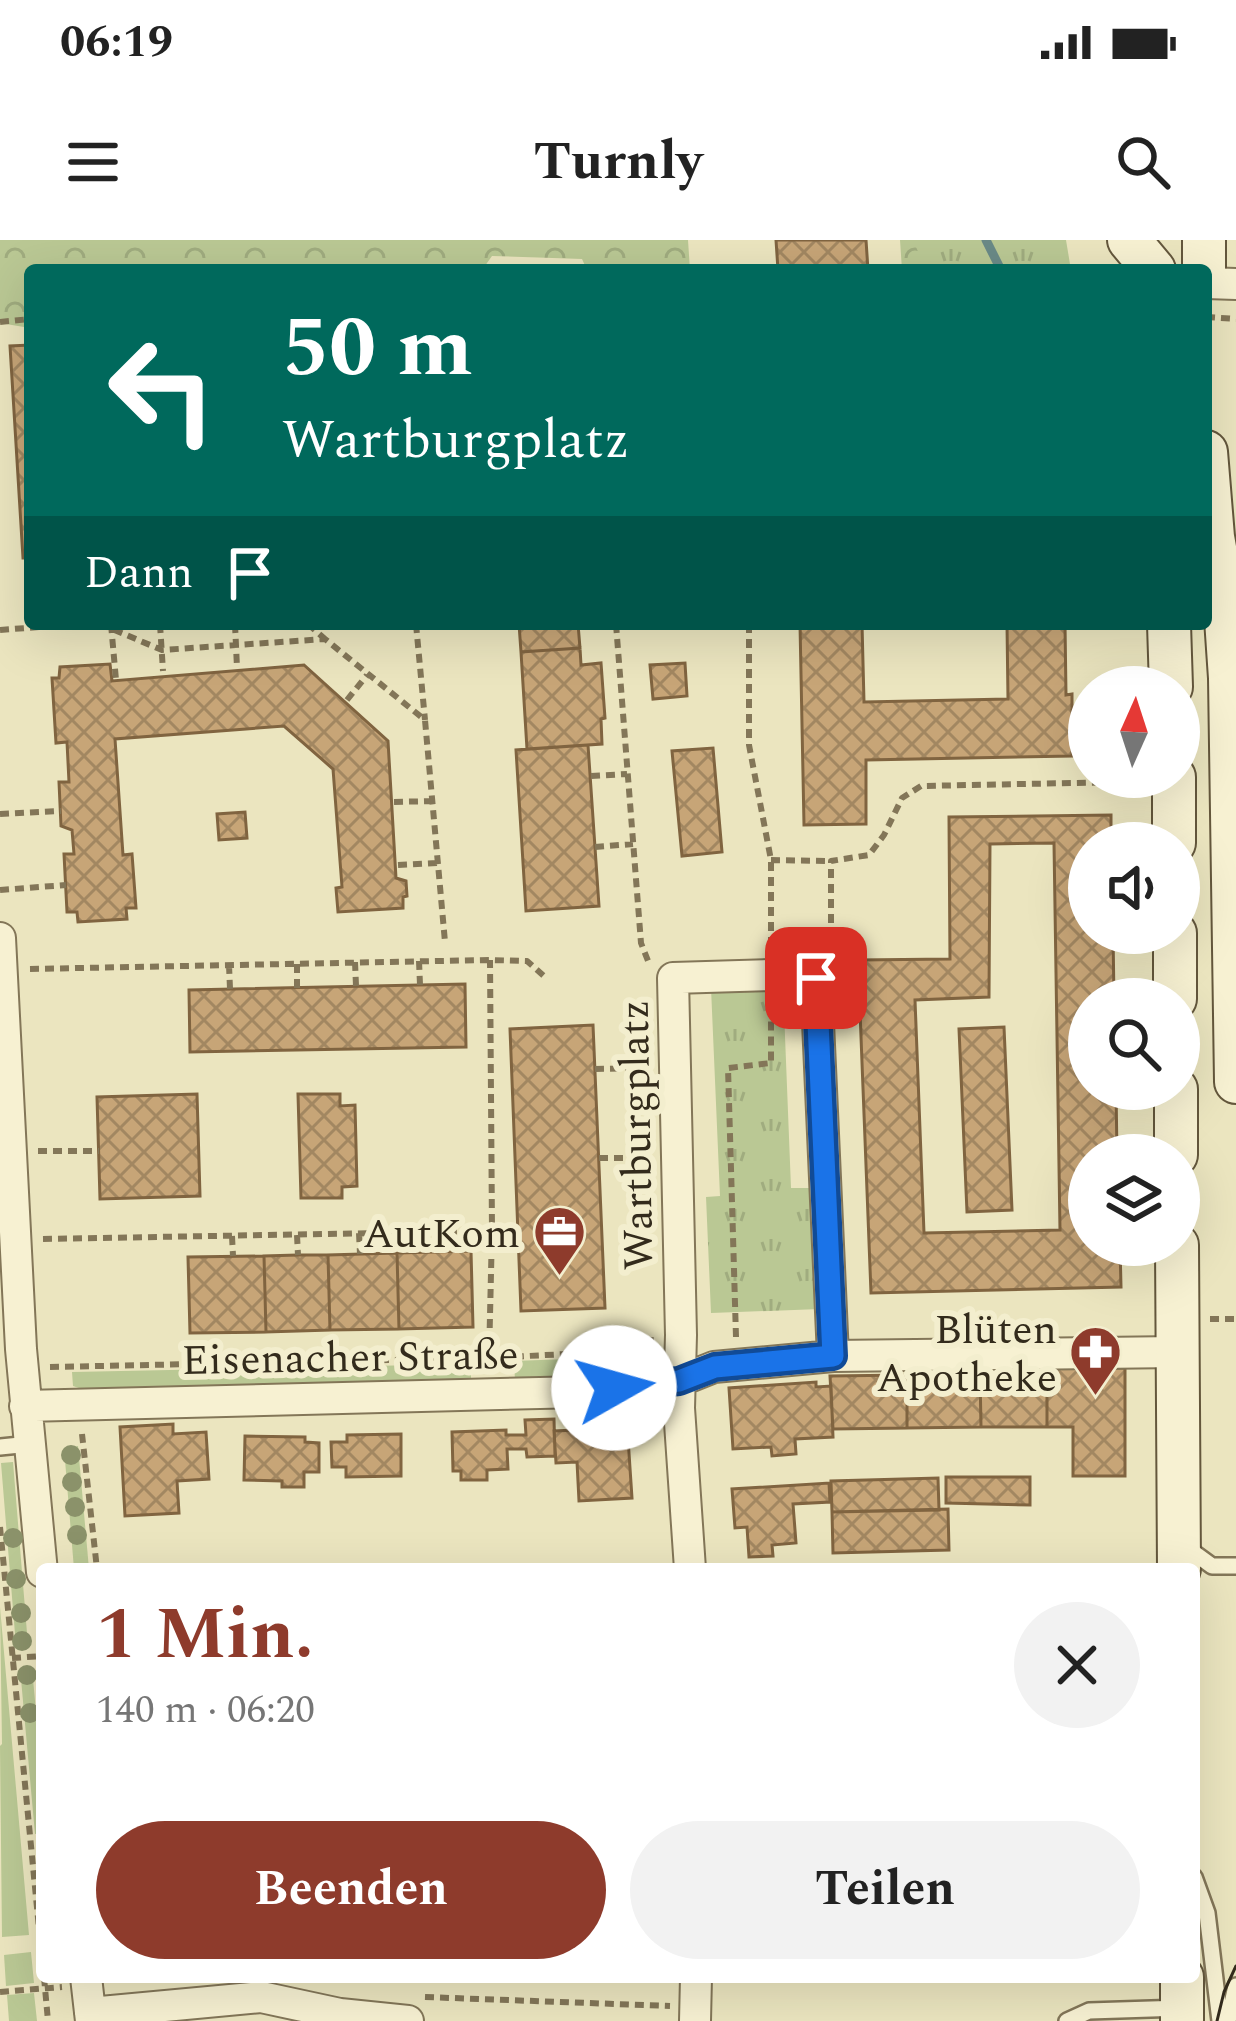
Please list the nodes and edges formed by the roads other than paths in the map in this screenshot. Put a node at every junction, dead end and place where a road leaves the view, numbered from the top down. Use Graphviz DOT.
graph roads {
  1 [pos="1129,240"];
  2 [pos="1149,264"];
  3 [pos="1212,525"];
  4 [pos="1169,630"];
  5 [pos="1170,666"];
  6 [pos="0,938"];
  7 [pos="2,970"];
  8 [pos="1236,1082"];
  9 [pos="1177,1266"];
  10 [pos="1178,1352"];
  11 [pos="833,1356"];
  12 [pos="679,1381"];
  13 [pos="26,1406"];
  14 [pos="15,1445"];
  15 [pos="1179,1555"];
  16 [pos="40,1563"];
  17 [pos="690,1563"];
  18 [pos="1236,1566"];
  19 [pos="1200,1894"];
  20 [pos="87,1983"];
  21 [pos="693,1983"];
  22 [pos="1236,1986"];
  23 [pos="410,2009"];
  24 [pos="1199,2010"];
  25 [pos="683,2014"];
  26 [pos="90,2017"];
  27 [pos="1067,2021"];
  1 -- 2 [label="main road"];
  3 -- 8 [label="main road"];
  4 -- 5 [label="main road"];
  6 -- 7 [label="street"];
  7 -- 13 [label="street"];
  9 -- 10 [label="main road"];
  10 -- 11 [label="street, Eisenacher Straße"];
  10 -- 15 [label="main road"];
  11 -- 12 [label="street, Eisenacher Straße"];
  11 -- 12 [label="street, Wartburgplatz"];
  12 -- 13 [label="street, Eisenacher Straße"];
  12 -- 17 [label="street, Wartburgplatz"];
  13 -- 14 [label="street"];
  14 -- 16 [label="street"];
  15 -- 18 [label="lane"];
  19 -- 24 [label="lane"];
  20 -- 26 [label="street"];
  21 -- 25 [label="street"];
  22 -- 24 [label="lane"];
  23 -- 26 [label="street"];
  24 -- 27 [label="lane"];
}
